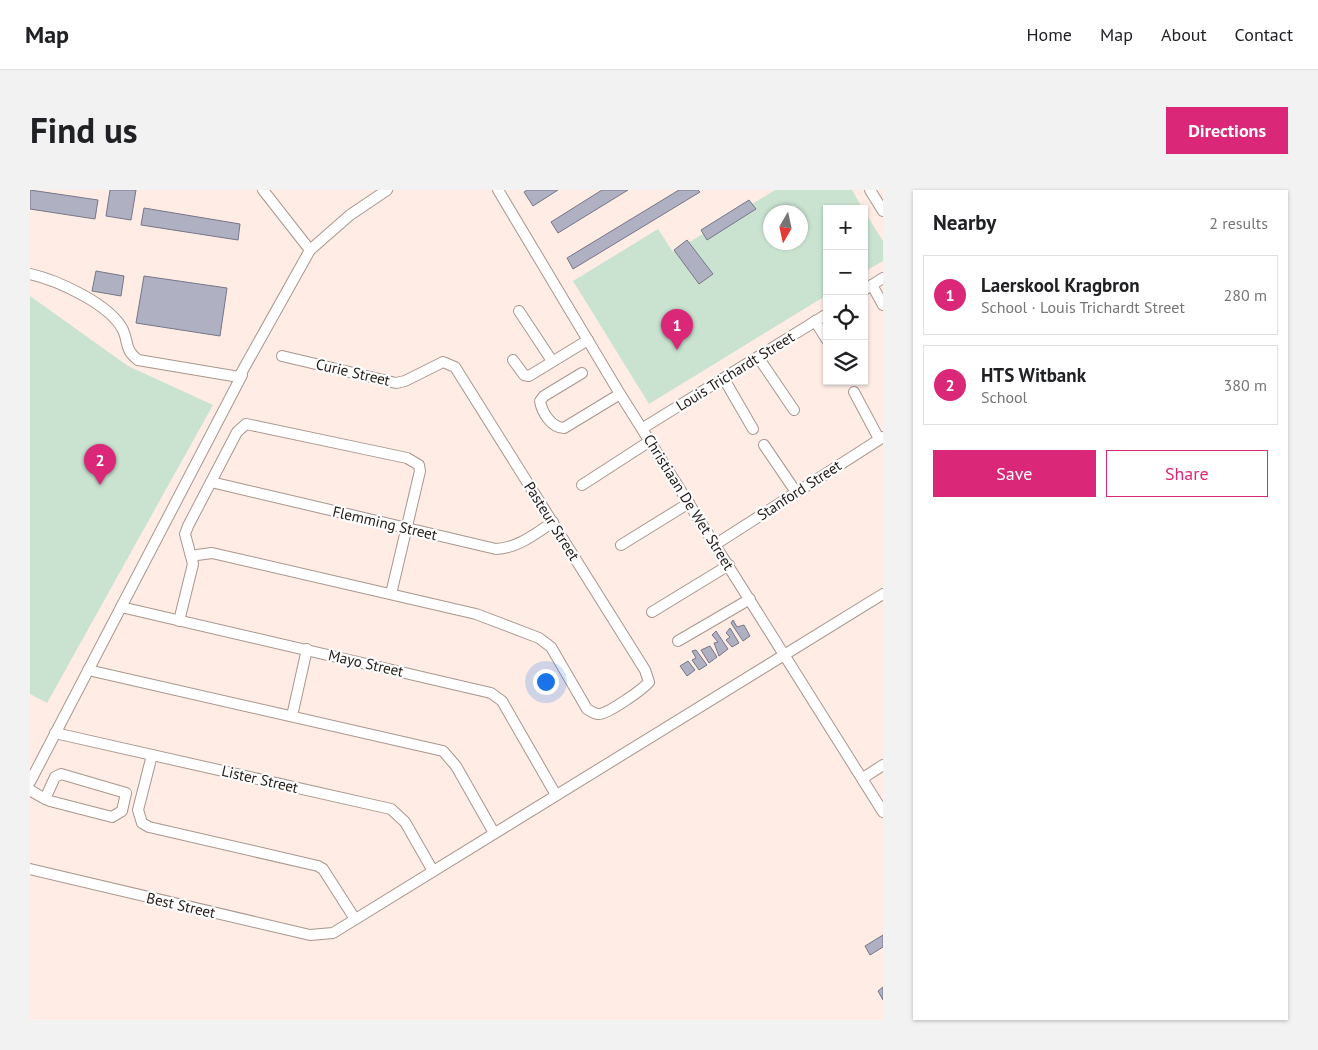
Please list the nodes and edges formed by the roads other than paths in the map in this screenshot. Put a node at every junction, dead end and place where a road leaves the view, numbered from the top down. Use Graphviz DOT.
graph roads {
  1 [pos="263,190"];
  2 [pos="387,190"];
  3 [pos="498,190"];
  4 [pos="870,190"];
  5 [pos="883,211"];
  6 [pos="310,250"];
  7 [pos="30,274"];
  8 [pos="883,278"];
  9 [pos="868,288"];
  10 [pos="883,305"];
  11 [pos="520,312"];
  12 [pos="823,316"];
  13 [pos="815,321"];
  14 [pos="823,334"];
  15 [pos="588,340"];
  16 [pos="282,356"];
  17 [pos="758,357"];
  18 [pos="513,360"];
  19 [pos="552,361"];
  20 [pos="449,364"];
  21 [pos="582,374"];
  22 [pos="242,375"];
  23 [pos="724,379"];
  24 [pos="854,392"];
  25 [pos="620,394"];
  26 [pos="794,410"];
  27 [pos="643,428"];
  28 [pos="753,429"];
  29 [pos="881,438"];
  30 [pos="650,441"];
  31 [pos="764,445"];
  32 [pos="211,482"];
  33 [pos="582,485"];
  34 [pos="796,492"];
  35 [pos="689,503"];
  36 [pos="553,522"];
  37 [pos="407,528"];
  38 [pos="716,544"];
  39 [pos="621,545"];
  40 [pos="192,558"];
  41 [pos="729,565"];
  42 [pos="391,594"];
  43 [pos="883,594"];
  44 [pos="750,599"];
  45 [pos="121,607"];
  46 [pos="652,612"];
  47 [pos="179,620"];
  48 [pos="678,641"];
  49 [pos="307,649"];
  50 [pos="785,652"];
  51 [pos="88,670"];
  52 [pos="292,716"];
  53 [pos="56,733"];
  54 [pos="152,755"];
  55 [pos="883,765"];
  56 [pos="863,778"];
  57 [pos="30,782"];
  58 [pos="30,790"];
  59 [pos="556,795"];
  60 [pos="45,799"];
  61 [pos="883,812"];
  62 [pos="494,833"];
  63 [pos="30,869"];
  64 [pos="433,871"];
  65 [pos="355,919"];
  1 -- 6 [label="street"];
  2 -- 6 [label="street"];
  3 -- 15 [label="street, Christiaan De Wet Street"];
  4 -- 5 [label="street"];
  6 -- 22 [label="street"];
  7 -- 22 [label="street"];
  8 -- 9 [label="street"];
  9 -- 10 [label="street"];
  11 -- 19 [label="street"];
  12 -- 13 [label="street, Louis Trichardt Street"];
  13 -- 14 [label="street"];
  13 -- 17 [label="street, Louis Trichardt Street"];
  15 -- 19 [label="street"];
  15 -- 25 [label="street, Christiaan De Wet Street"];
  16 -- 20 [label="street, Curie Street"];
  17 -- 23 [label="street, Louis Trichardt Street"];
  17 -- 26 [label="street"];
  18 -- 19 [label="street"];
  20 -- 36 [label="street, Pasteur Street"];
  21 -- 25 [label="street"];
  22 -- 45 [label="street"];
  23 -- 27 [label="street, Louis Trichardt Street"];
  23 -- 28 [label="street"];
  24 -- 29 [label="street"];
  25 -- 27 [label="street, Christiaan De Wet Street"];
  27 -- 30 [label="street, Christiaan De Wet Street"];
  29 -- 34 [label="street, Stanford Street"];
  30 -- 33 [label="street"];
  30 -- 35 [label="street, Christiaan De Wet Street"];
  31 -- 34 [label="street"];
  32 -- 37 [label="street, Flemming Street"];
  32 -- 37 [label="street"];
  32 -- 40 [label="street"];
  34 -- 38 [label="street, Stanford Street"];
  35 -- 38 [label="street, Christiaan De Wet Street"];
  35 -- 39 [label="street"];
  36 -- 37 [label="street, Flemming Street"];
  36 -- 42 [label="street, Pasteur Street"];
  37 -- 42 [label="street"];
  38 -- 41 [label="street, Christiaan De Wet Street"];
  40 -- 42 [label="street"];
  40 -- 47 [label="street"];
  41 -- 44 [label="street, Christiaan De Wet Street"];
  41 -- 46 [label="street"];
  43 -- 50 [label="street"];
  44 -- 48 [label="street"];
  44 -- 50 [label="street, Christiaan De Wet Street"];
  45 -- 47 [label="street, Mayo Street"];
  45 -- 51 [label="street"];
  47 -- 49 [label="street, Mayo Street"];
  49 -- 52 [label="street"];
  49 -- 59 [label="street, Mayo Street"];
  50 -- 56 [label="street, Christiaan De Wet Street"];
  50 -- 59 [label="street"];
  51 -- 52 [label="street"];
  51 -- 53 [label="street"];
  52 -- 62 [label="street"];
  53 -- 54 [label="street, Lister Street"];
  53 -- 57 [label="street"];
  54 -- 64 [label="street, Lister Street"];
  54 -- 65 [label="street"];
  55 -- 56 [label="street"];
  56 -- 61 [label="street, Christiaan De Wet Street"];
  58 -- 60 [label="street"];
  59 -- 62 [label="street"];
  60 -- 60 [label="street"];
  62 -- 64 [label="street"];
  63 -- 65 [label="street, Best Street"];
  64 -- 65 [label="street"];
}
